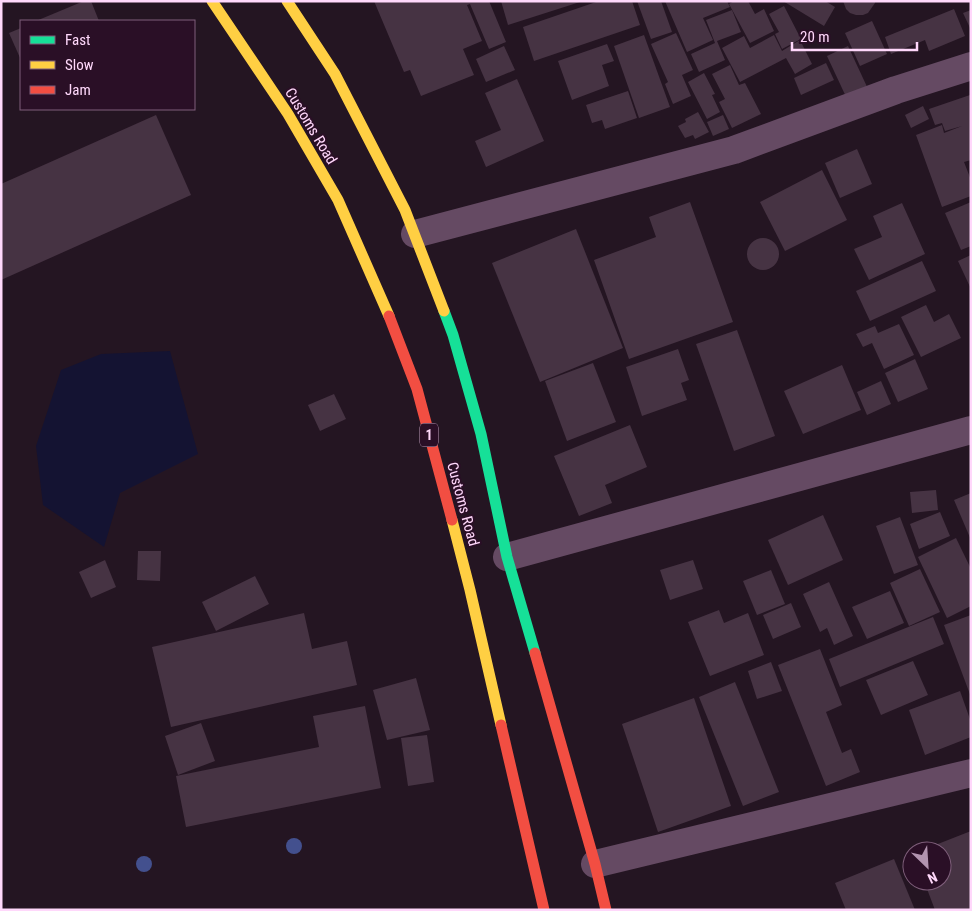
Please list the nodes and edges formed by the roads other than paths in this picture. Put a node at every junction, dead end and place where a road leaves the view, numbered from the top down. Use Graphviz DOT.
graph roads {
  1 [pos="212,1"];
  2 [pos="287,1"];
  3 [pos="971,66"];
  4 [pos="415,234"];
  5 [pos="971,430"];
  6 [pos="507,557"];
  7 [pos="971,773"];
  8 [pos="595,864"];
  9 [pos="544,910"];
  10 [pos="606,910"];
  1 -- 9 [label="main road, Customs Road / 1"];
  2 -- 4 [label="main road, Customs Road"];
  3 -- 4 [label="street"];
  4 -- 6 [label="main road, Customs Road"];
  5 -- 6 [label="street"];
  6 -- 8 [label="main road, Customs Road"];
  7 -- 8 [label="street"];
  8 -- 10 [label="main road, Customs Road"];
}
